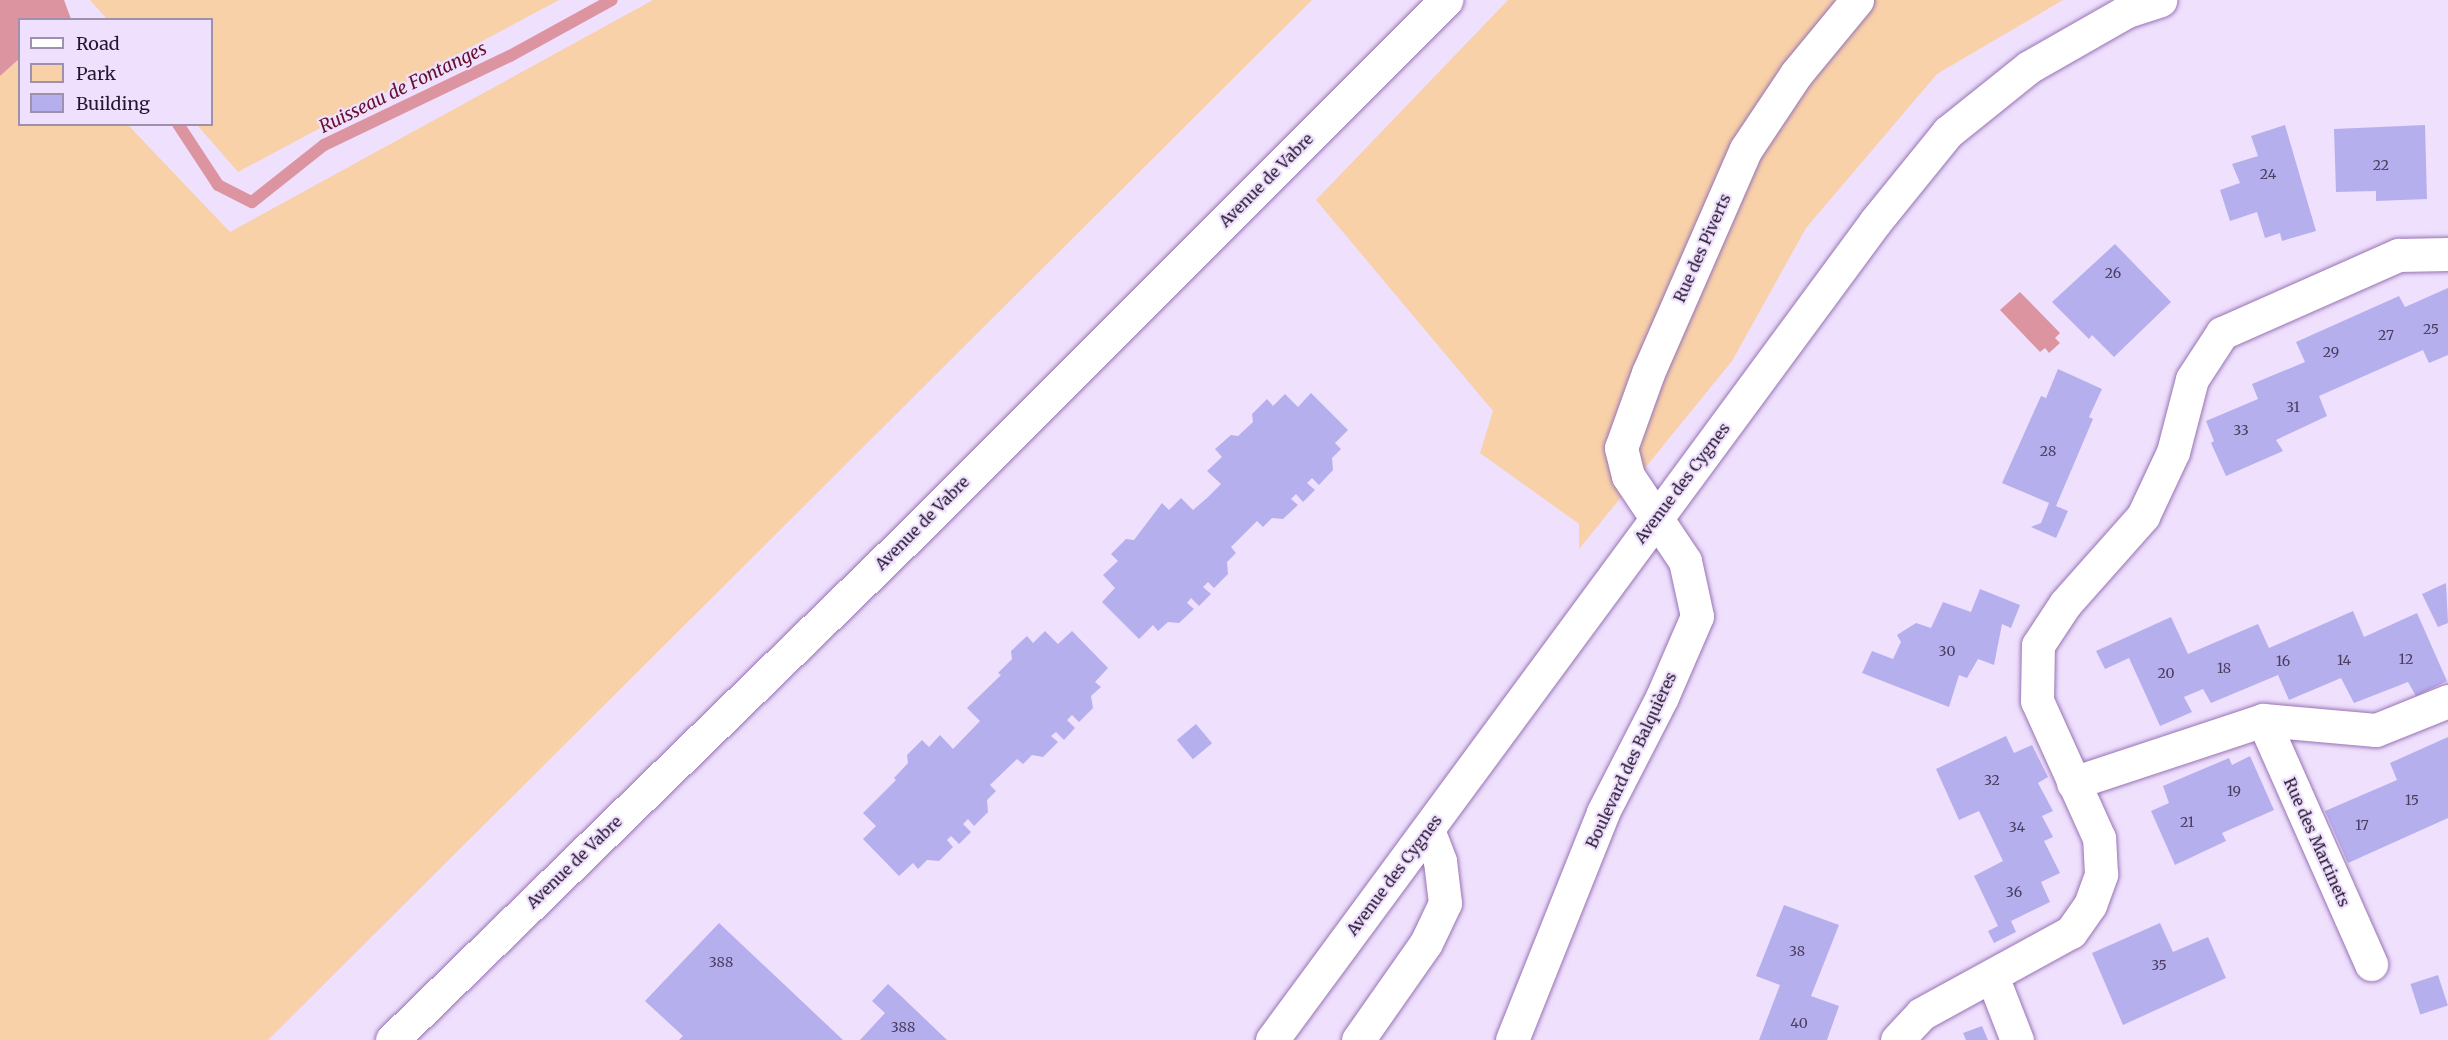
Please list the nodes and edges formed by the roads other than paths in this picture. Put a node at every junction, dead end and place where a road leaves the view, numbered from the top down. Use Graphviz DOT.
graph roads {
  1 [pos="1446,0"];
  2 [pos="1857,0"];
  3 [pos="2160,0"];
  4 [pos="2448,254"];
  5 [pos="1656,516"];
  6 [pos="2448,701"];
  7 [pos="2263,720"];
  8 [pos="2073,783"];
  9 [pos="1428,830"];
  10 [pos="2371,964"];
  11 [pos="1992,976"];
  12 [pos="392,1040"];
  13 [pos="1272,1040"];
  14 [pos="1358,1040"];
  15 [pos="1512,1040"];
  16 [pos="1897,1040"];
  17 [pos="2017,1040"];
  1 -- 12 [label="street, Avenue de Vabre"];
  2 -- 5 [label="street, Rue des Piverts"];
  3 -- 5 [label="street, Avenue des Cygnes"];
  4 -- 8 [label="street"];
  5 -- 9 [label="street, Avenue des Cygnes"];
  5 -- 15 [label="street, Boulevard des Balquières"];
  6 -- 7 [label="street"];
  7 -- 8 [label="street"];
  7 -- 10 [label="street, Rue des Martinets"];
  8 -- 11 [label="street"];
  9 -- 13 [label="street, Avenue des Cygnes"];
  9 -- 14 [label="street"];
  11 -- 16 [label="street"];
  11 -- 17 [label="street"];
}
